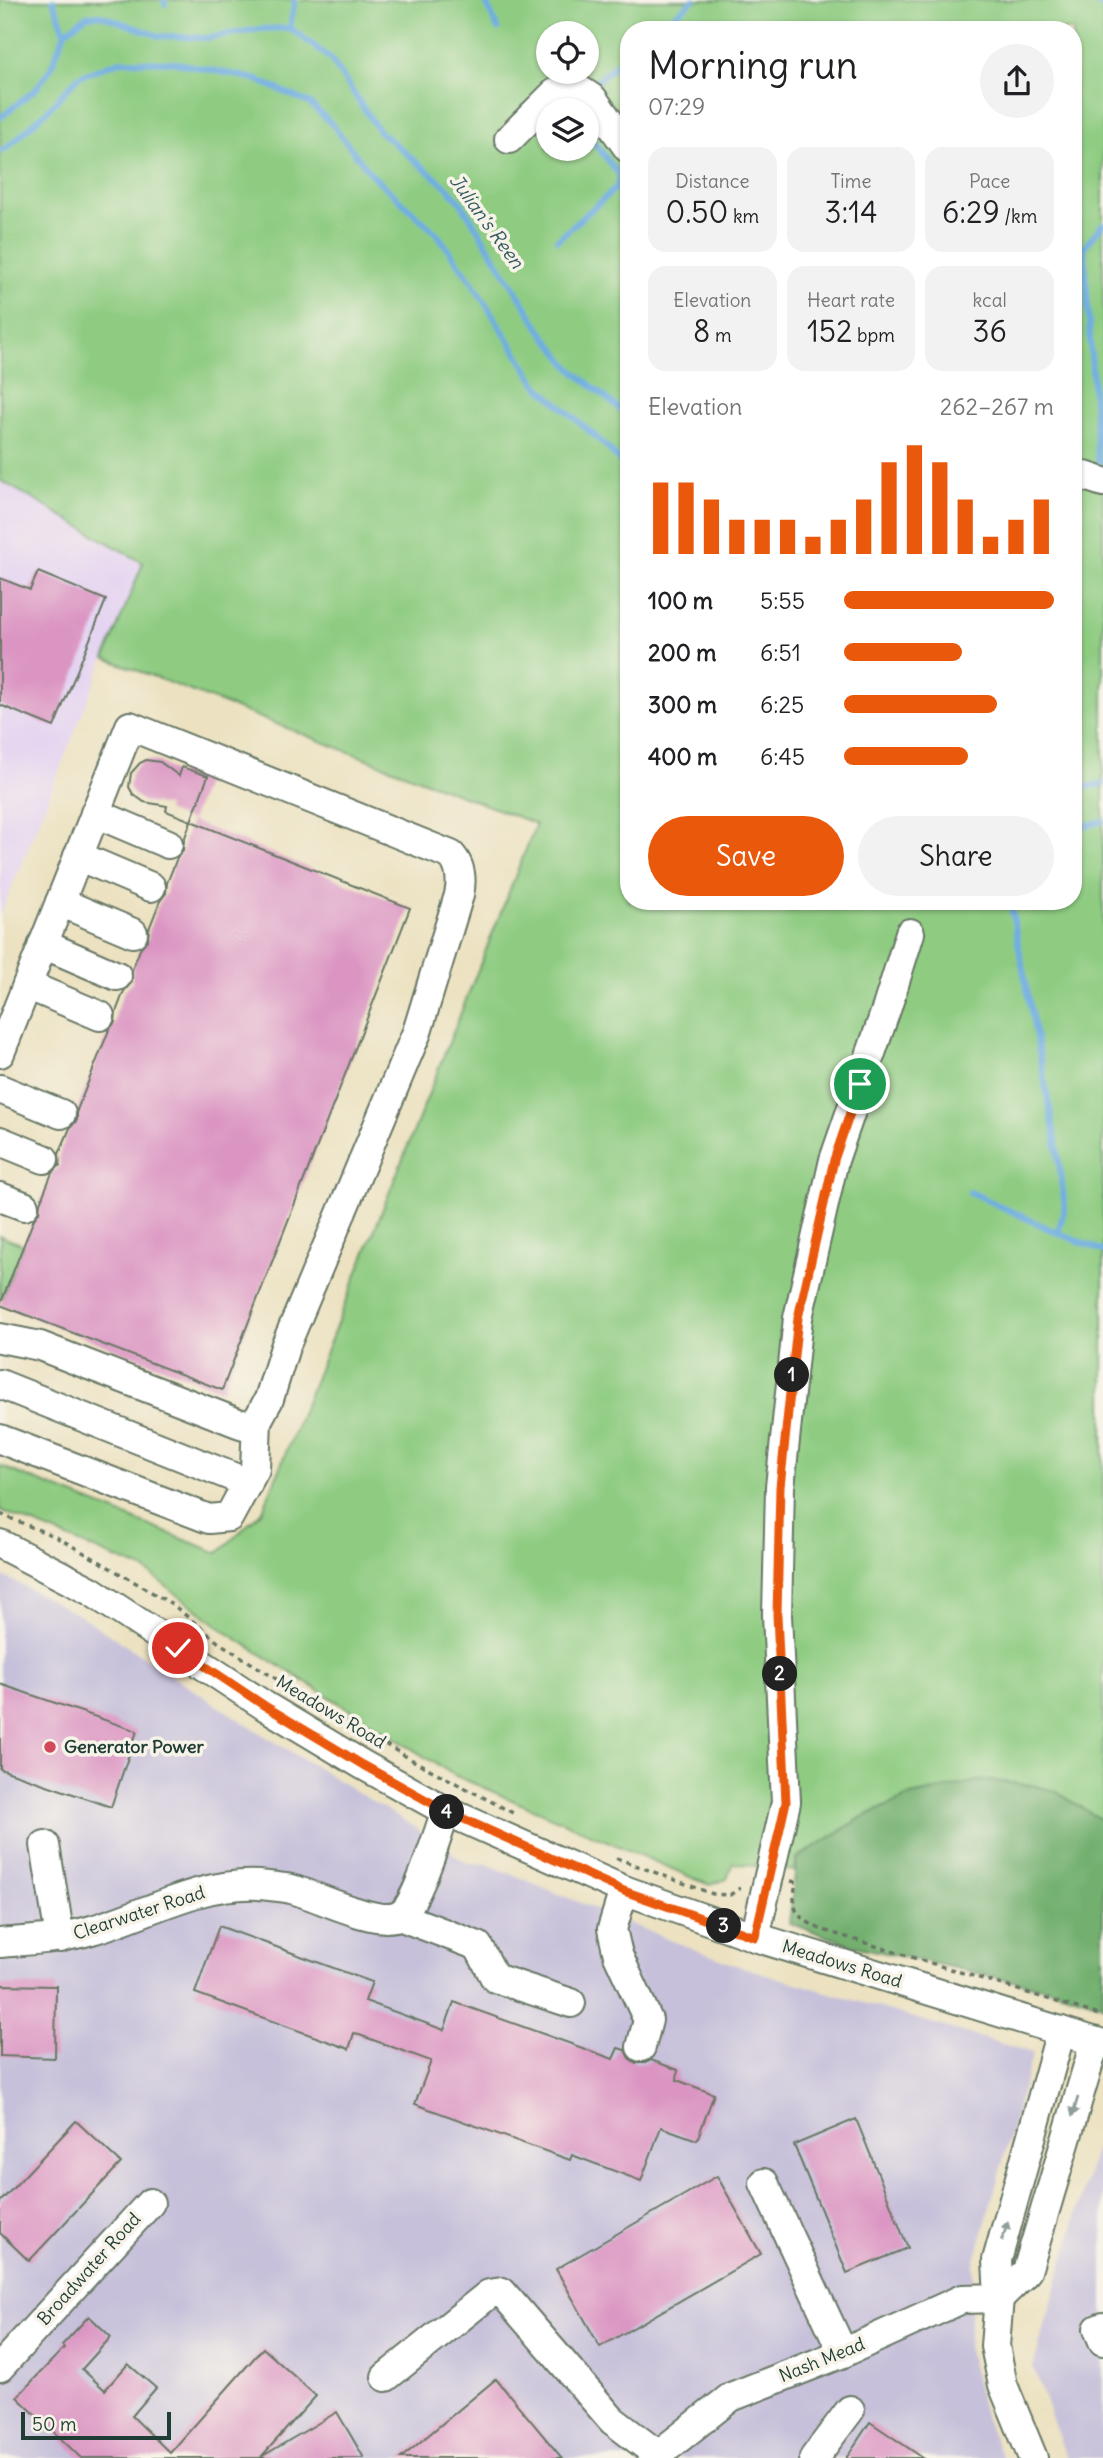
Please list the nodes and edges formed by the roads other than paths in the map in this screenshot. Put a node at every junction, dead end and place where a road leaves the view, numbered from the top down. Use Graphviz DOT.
graph roads {
  1 [pos="620,138"];
  2 [pos="509,139"];
  3 [pos="1082,475"];
  4 [pos="1103,482"];
  5 [pos="95,813"];
  6 [pos="168,844"];
  7 [pos="78,856"];
  8 [pos="151,887"];
  9 [pos="60,902"];
  10 [pos="133,933"];
  11 [pos="910,933"];
  12 [pos="43,944"];
  13 [pos="117,976"];
  14 [pos="27,985"];
  15 [pos="100,1016"];
  16 [pos="0,1053"];
  17 [pos="0,1089"];
  18 [pos="61,1114"];
  19 [pos="0,1141"];
  20 [pos="44,1159"];
  21 [pos="2,1343"];
  22 [pos="0,1384"];
  23 [pos="257,1421"];
  24 [pos="0,1438"];
  25 [pos="248,1483"];
  26 [pos="0,1544"];
  27 [pos="446,1811"];
  28 [pos="45,1845"];
  29 [pos="624,1891"];
  30 [pos="399,1916"];
  31 [pos="755,1937"];
  32 [pos="60,1938"];
  33 [pos="0,1943"];
  34 [pos="571,2003"];
  35 [pos="1061,2031"];
  36 [pos="1100,2034"];
  37 [pos="641,2047"];
  38 [pos="764,2183"];
  39 [pos="150,2203"];
  40 [pos="999,2298"];
  41 [pos="1103,2327"];
  42 [pos="1103,2342"];
  43 [pos="842,2353"];
  44 [pos="0,2367"];
  45 [pos="386,2377"];
  46 [pos="850,2410"];
  47 [pos="661,2456"];
  48 [pos="814,2458"];
  49 [pos="1033,2458"];
  1 -- 2 [label="street"];
  3 -- 4 [label="street"];
  5 -- 6 [label="street"];
  5 -- 7 [label="street"];
  5 -- 23 [label="street"];
  7 -- 8 [label="street"];
  7 -- 9 [label="street"];
  9 -- 10 [label="street"];
  9 -- 12 [label="street"];
  11 -- 31 [label="street"];
  12 -- 13 [label="street"];
  12 -- 14 [label="street"];
  14 -- 15 [label="street"];
  14 -- 16 [label="street"];
  17 -- 18 [label="street"];
  19 -- 20 [label="street"];
  21 -- 23 [label="street"];
  22 -- 25 [label="street"];
  23 -- 25 [label="street"];
  24 -- 25 [label="street"];
  26 -- 27 [label="street, Meadows Road"];
  27 -- 29 [label="street, Meadows Road"];
  27 -- 30 [label="street"];
  28 -- 32 [label="street"];
  29 -- 31 [label="street, Meadows Road"];
  29 -- 37 [label="street"];
  30 -- 32 [label="street, Clearwater Road"];
  30 -- 34 [label="street, Clearwater Road"];
  31 -- 35 [label="street, Meadows Road"];
  32 -- 33 [label="street, Clearwater Road"];
  35 -- 36 [label="street, Meadows Road"];
  40 -- 35 [label="street, one-way"];
  36 -- 40 [label="street, one-way"];
  38 -- 43 [label="street"];
  39 -- 44 [label="street, Broadwater Road"];
  40 -- 43 [label="street, Nash Mead"];
  40 -- 49 [label="street"];
  41 -- 42 [label="street"];
  43 -- 47 [label="street, Nash Mead"];
  45 -- 47 [label="street"];
  46 -- 48 [label="street"];
}
